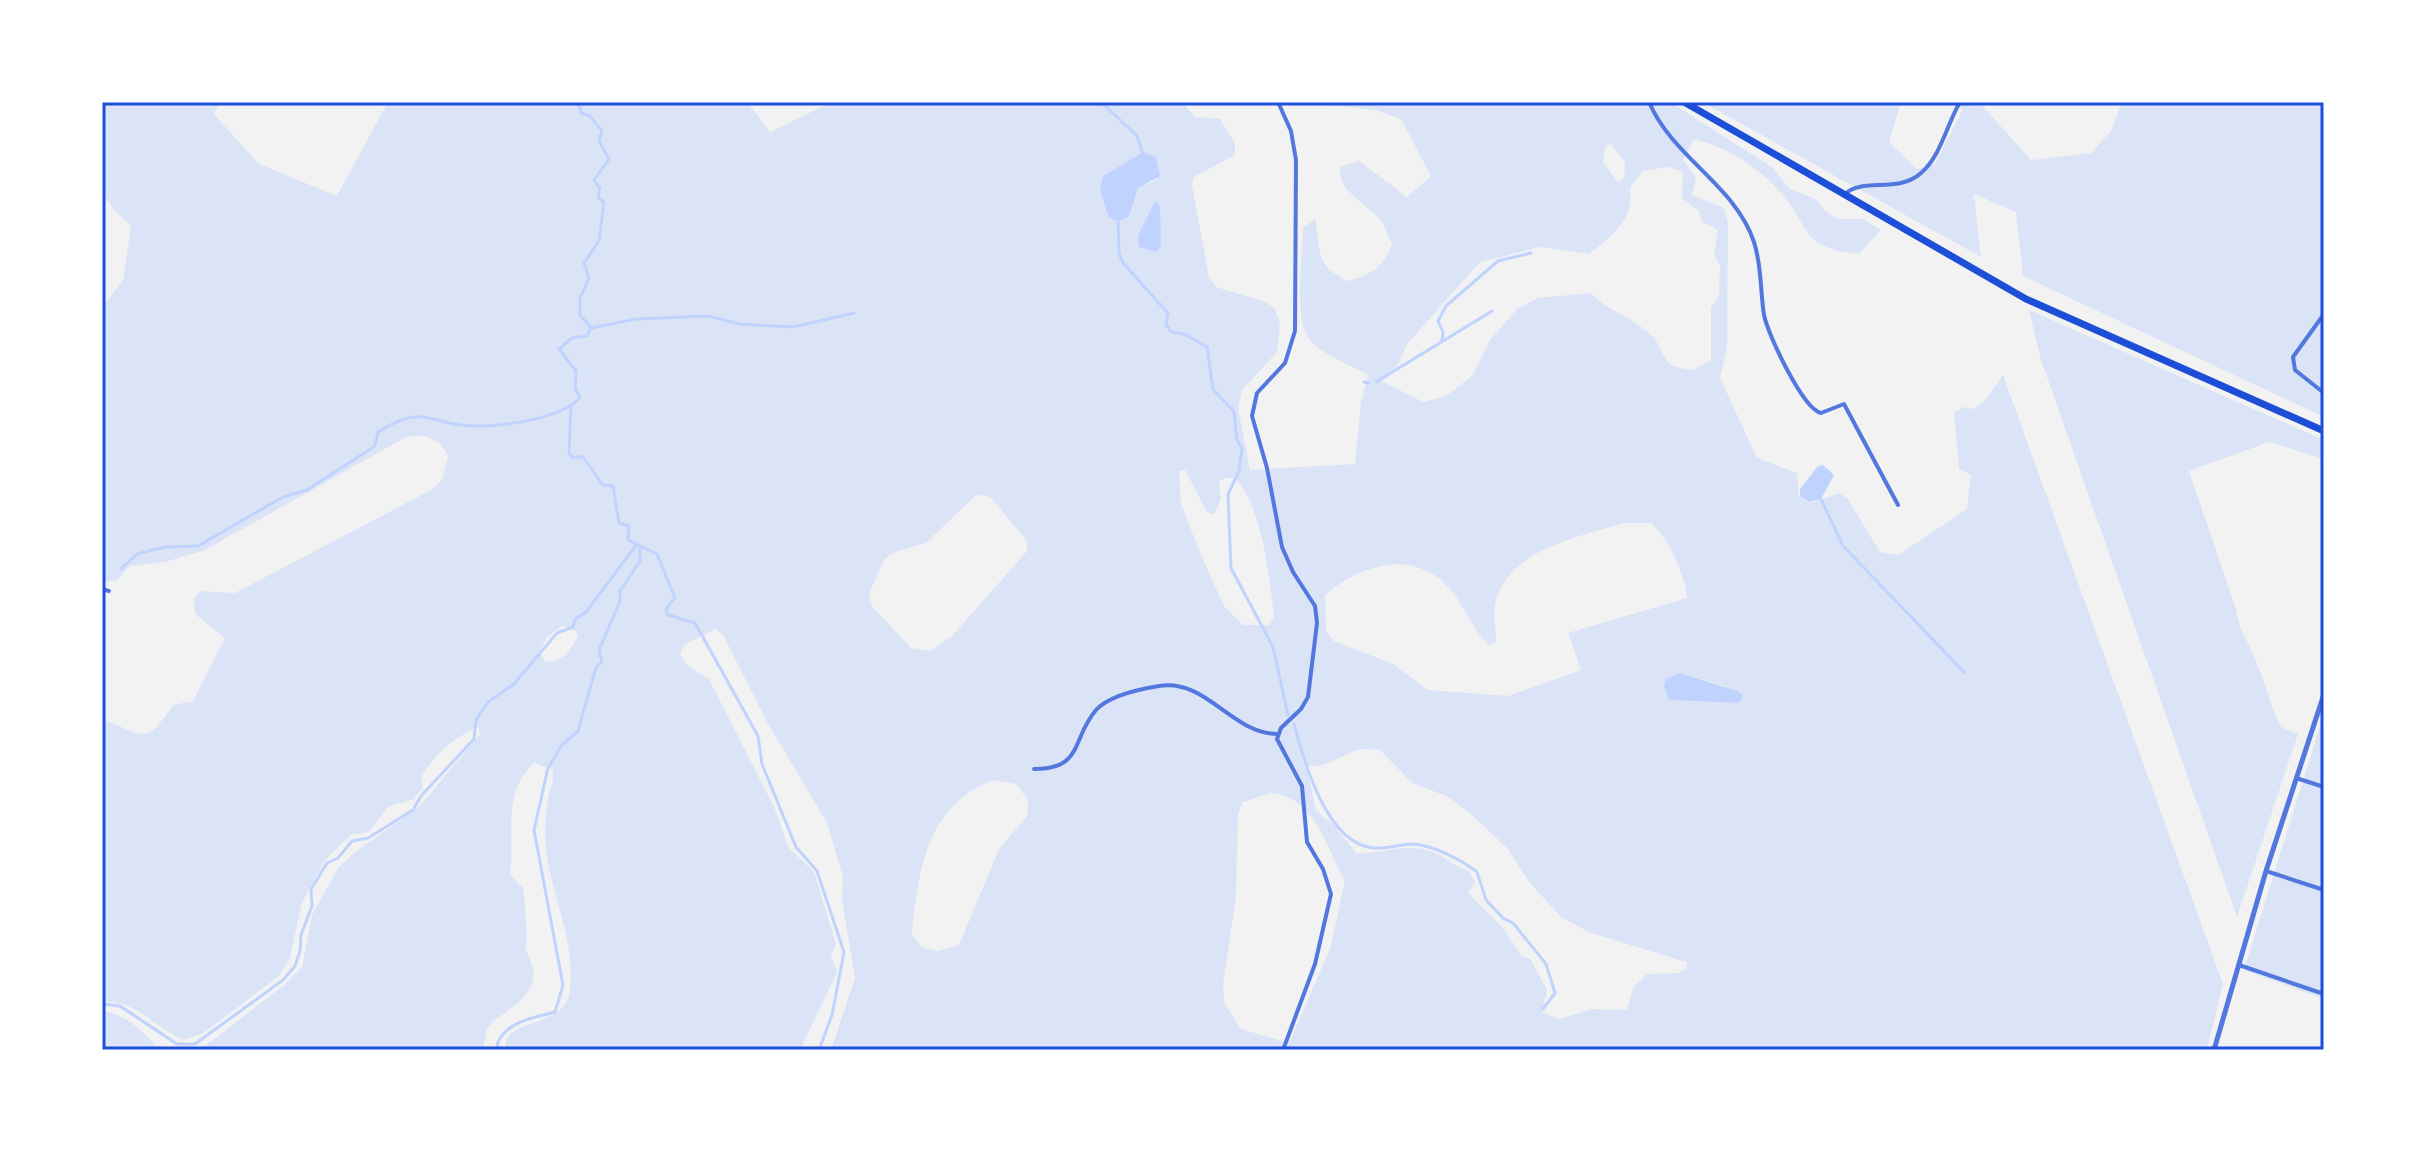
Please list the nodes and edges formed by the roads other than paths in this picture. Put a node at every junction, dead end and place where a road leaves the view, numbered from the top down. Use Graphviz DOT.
graph roads {
  1 [pos="1278,102"];
  2 [pos="1649,102"];
  3 [pos="1684,102"];
  4 [pos="1960,102"];
  5 [pos="1844,196"];
  6 [pos="2324,314"];
  7 [pos="2324,393"];
  8 [pos="2324,431"];
  9 [pos="1898,505"];
  10 [pos="102,589"];
  11 [pos="109,591"];
  12 [pos="2324,694"];
  13 [pos="1277,734"];
  14 [pos="1034,769"];
  15 [pos="2296,778"];
  16 [pos="2324,787"];
  17 [pos="2266,871"];
  18 [pos="2324,890"];
  19 [pos="2239,965"];
  20 [pos="2324,994"];
  21 [pos="1283,1050"];
  22 [pos="2214,1050"];
  1 -- 13 [label="street"];
  2 -- 9 [label="street"];
  3 -- 5 [label="main road"];
  4 -- 5 [label="street"];
  5 -- 8 [label="main road"];
  6 -- 7 [label="street"];
  10 -- 11 [label="street"];
  12 -- 15 [label="street"];
  13 -- 14 [label="street"];
  13 -- 21 [label="street"];
  15 -- 16 [label="street"];
  15 -- 17 [label="street"];
  17 -- 18 [label="street"];
  17 -- 19 [label="street"];
  19 -- 20 [label="street"];
  19 -- 22 [label="street"];
}
